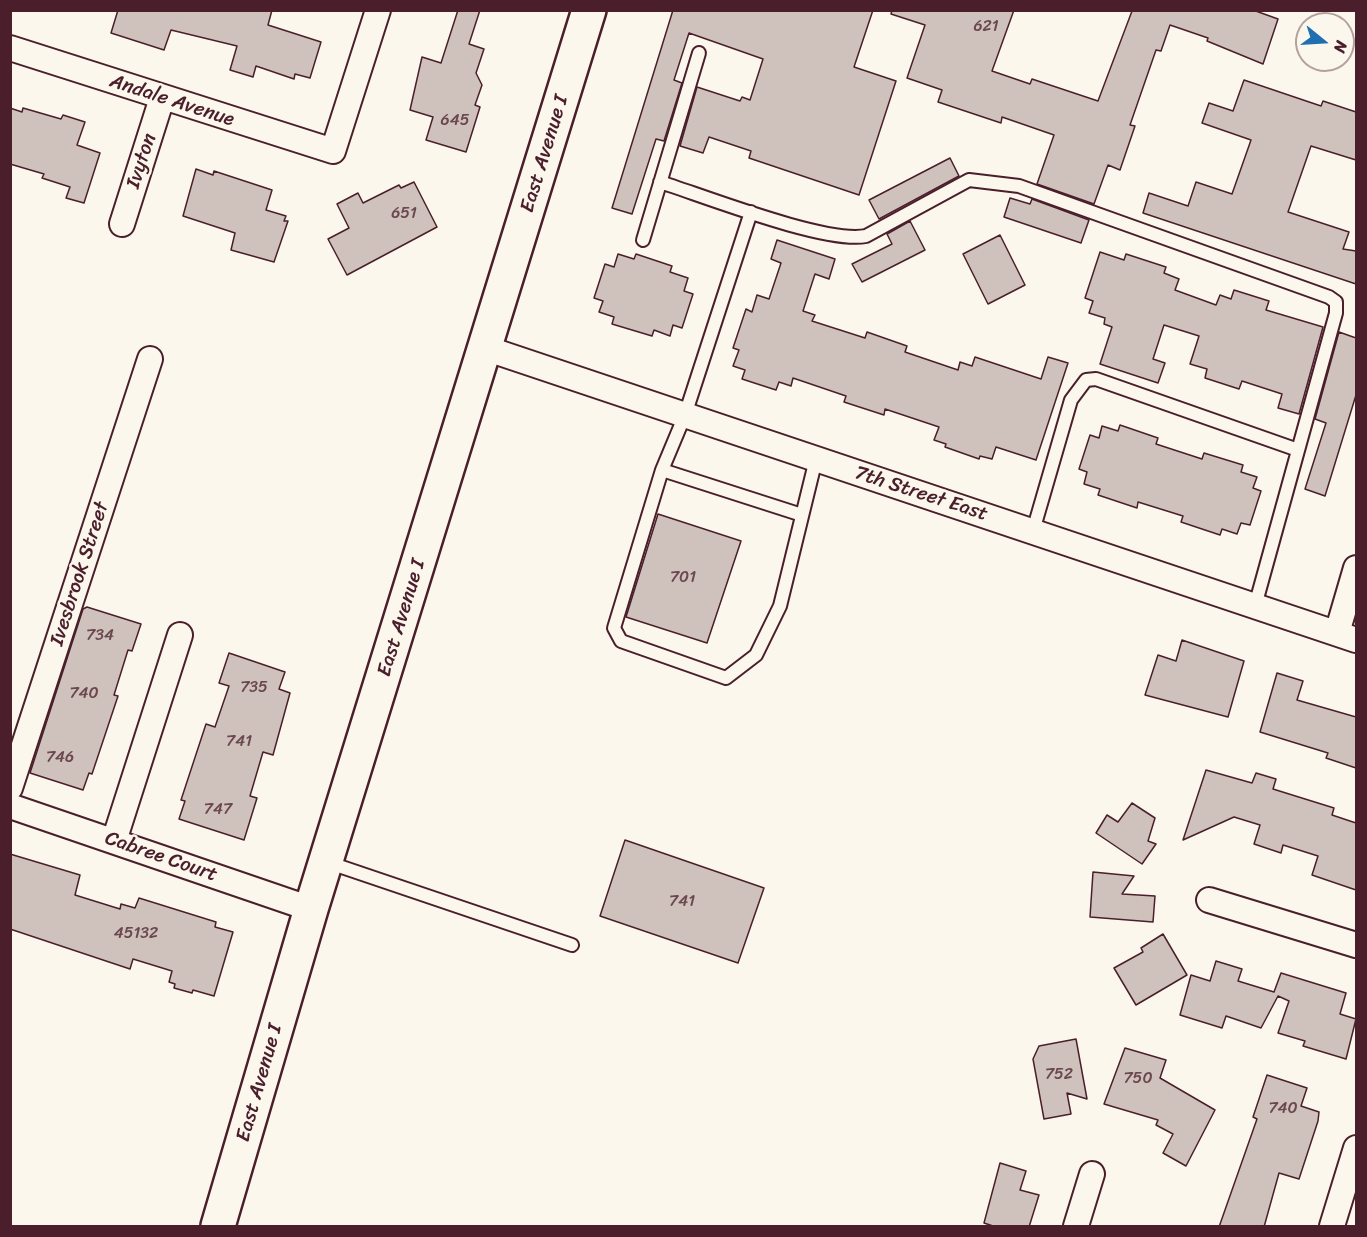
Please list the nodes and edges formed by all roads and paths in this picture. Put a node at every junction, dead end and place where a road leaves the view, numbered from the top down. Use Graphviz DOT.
graph roads {
  1 [pos="378,10"];
  2 [pos="589,10"];
  3 [pos="10,48"];
  4 [pos="699,53"];
  5 [pos="162,98"];
  6 [pos="660,182"];
  7 [pos="751,212"];
  8 [pos="122,224"];
  9 [pos="643,240"];
  10 [pos="485,348"];
  11 [pos="150,359"];
  12 [pos="685,415"];
  13 [pos="1298,450"];
  14 [pos="816,459"];
  15 [pos="662,470"];
  16 [pos="802,515"];
  17 [pos="1033,531"];
  18 [pos="1356,568"];
  19 [pos="1254,606"];
  20 [pos="180,635"];
  21 [pos="1347,636"];
  22 [pos="10,788"];
  23 [pos="10,806"];
  24 [pos="114,841"];
  25 [pos="326,862"];
  26 [pos="1209,900"];
  27 [pos="311,909"];
  28 [pos="572,945"];
  29 [pos="1356,945"];
  30 [pos="1356,1148"];
  31 [pos="1092,1174"];
  32 [pos="218,1227"];
  33 [pos="1076,1227"];
  34 [pos="1332,1227"];
  1 -- 5 [label="street, Andale Avenue"];
  2 -- 10 [label="main road, East Avenue I"];
  3 -- 5 [label="street, Andale Avenue"];
  4 -- 6 [label="lane"];
  5 -- 8 [label="street, Ivyton"];
  6 -- 7 [label="lane"];
  6 -- 9 [label="lane"];
  7 -- 12 [label="lane"];
  7 -- 13 [label="lane"];
  10 -- 12 [label="street, 7th Street East"];
  10 -- 25 [label="main road, East Avenue I"];
  11 -- 22 [label="street, Ivesbrook Street"];
  12 -- 14 [label="street, 7th Street East"];
  12 -- 15 [label="lane"];
  13 -- 17 [label="lane"];
  13 -- 19 [label="lane"];
  14 -- 16 [label="lane"];
  14 -- 17 [label="street, 7th Street East"];
  15 -- 16 [label="lane"];
  15 -- 16 [label="lane"];
  17 -- 19 [label="street, 7th Street East"];
  18 -- 21 [label="street"];
  19 -- 21 [label="street, 7th Street East"];
  20 -- 24 [label="street"];
  23 -- 24 [label="street, Cabree Court"];
  24 -- 27 [label="street, Cabree Court"];
  25 -- 27 [label="main road, East Avenue I"];
  25 -- 28 [label="lane"];
  26 -- 29 [label="street"];
  27 -- 32 [label="main road, East Avenue I"];
  30 -- 34 [label="street"];
  31 -- 33 [label="street"];
}
